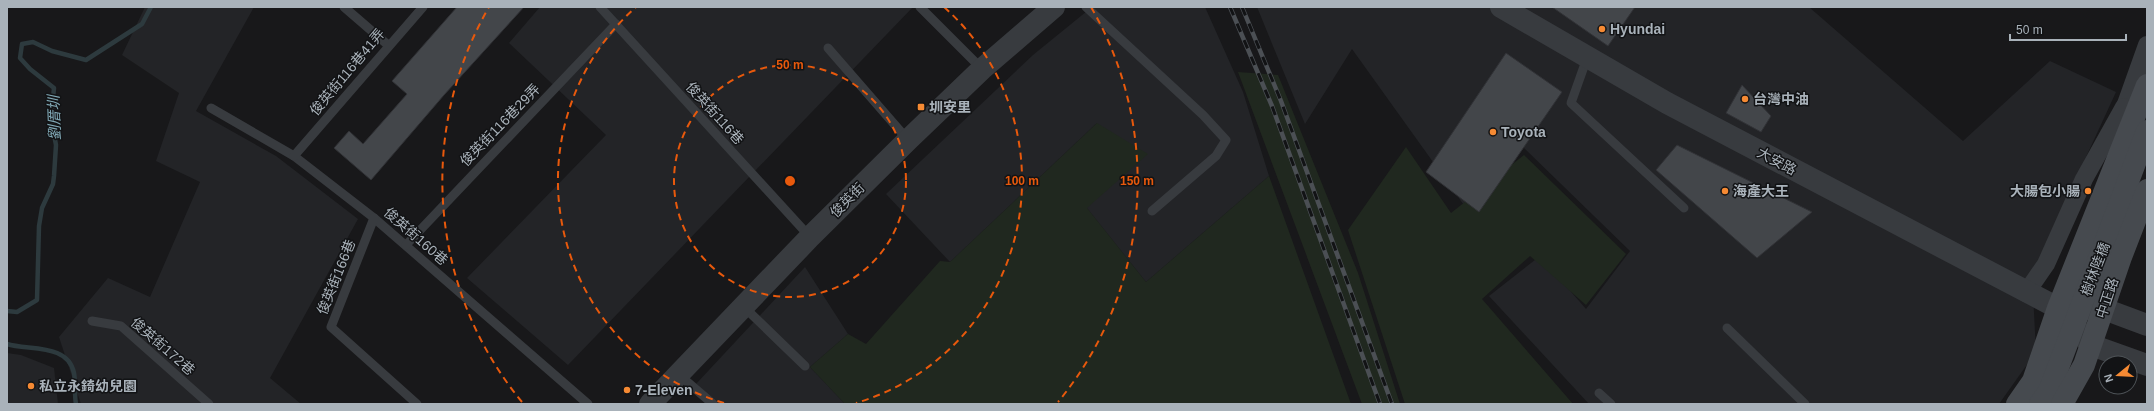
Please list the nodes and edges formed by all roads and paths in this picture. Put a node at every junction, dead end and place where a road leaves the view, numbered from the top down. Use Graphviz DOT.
graph roads {
  1 [pos="344,7"];
  2 [pos="423,7"];
  3 [pos="600,7"];
  4 [pos="920,7"];
  5 [pos="1054,7"];
  6 [pos="1086,7"];
  7 [pos="1501,7"];
  8 [pos="616,24"];
  9 [pos="388,45"];
  10 [pos="2147,45"];
  11 [pos="828,48"];
  12 [pos="1587,58"];
  13 [pos="982,69"];
  14 [pos="2147,85"];
  15 [pos="2124,106"];
  16 [pos="211,108"];
  17 [pos="2147,131"];
  18 [pos="908,140"];
  19 [pos="294,156"];
  20 [pos="2147,190"];
  21 [pos="1684,208"];
  22 [pos="1152,211"];
  23 [pos="2096,214"];
  24 [pos="374,218"];
  25 [pos="810,237"];
  26 [pos="406,245"];
  27 [pos="2026,292"];
  28 [pos="743,306"];
  29 [pos="2058,308"];
  30 [pos="2104,309"];
  31 [pos="92,321"];
  32 [pos="2147,325"];
  33 [pos="1727,328"];
  34 [pos="2091,345"];
  35 [pos="805,366"];
  36 [pos="2147,366"];
  37 [pos="678,374"];
  38 [pos="1599,393"];
  39 [pos="209,404"];
  40 [pos="417,404"];
  41 [pos="588,404"];
  42 [pos="650,404"];
  43 [pos="713,404"];
  44 [pos="1611,404"];
  45 [pos="1805,404"];
  46 [pos="2017,404"];
  47 [pos="2040,404"];
  48 [pos="2062,404"];
  1 -- 9 [label="lane"];
  2 -- 9 [label="lane, 俊英街116巷41弄"];
  3 -- 8 [label="lane, 俊英街116巷"];
  4 -- 13 [label="lane"];
  5 -- 13 [label="street, 俊英街"];
  6 -- 22 [label="lane"];
  7 -- 12 [label="street, 大安路"];
  8 -- 25 [label="lane, 俊英街116巷"];
  8 -- 26 [label="lane, 俊英街116巷29弄"];
  9 -- 19 [label="lane, 俊英街116巷41弄"];
  10 -- 15 [label="street"];
  11 -- 18 [label="lane"];
  12 -- 21 [label="lane"];
  12 -- 27 [label="street, 大安路"];
  13 -- 18 [label="street, 俊英街"];
  14 -- 23 [label="main road"];
  15 -- 23 [label="street"];
  15 -- 27 [label="street"];
  16 -- 19 [label="lane, 俊英街160巷"];
  17 -- 47 [label="main road, 樹林陸橋"];
  18 -- 25 [label="street, 俊英街"];
  19 -- 24 [label="lane, 俊英街160巷"];
  20 -- 30 [label="main road, 中正路"];
  23 -- 29 [label="main road"];
  24 -- 26 [label="lane, 俊英街160巷"];
  24 -- 40 [label="lane, 俊英街166巷"];
  25 -- 28 [label="street, 俊英街"];
  26 -- 41 [label="lane, 俊英街160巷"];
  27 -- 29 [label="street, 大安路"];
  28 -- 35 [label="lane"];
  28 -- 37 [label="street, 俊英街"];
  29 -- 30 [label="street, 大安路"];
  29 -- 34 [label="street, 大安路"];
  29 -- 46 [label="main road"];
  30 -- 32 [label="street, 大安路"];
  30 -- 34 [label="main road, 中正路"];
  31 -- 39 [label="lane, 俊英街172巷"];
  33 -- 45 [label="lane"];
  34 -- 36 [label="street, 大安路"];
  34 -- 48 [label="main road, 中正路"];
  37 -- 42 [label="street, 俊英街"];
  37 -- 43 [label="lane"];
  38 -- 44 [label="lane"];
}
